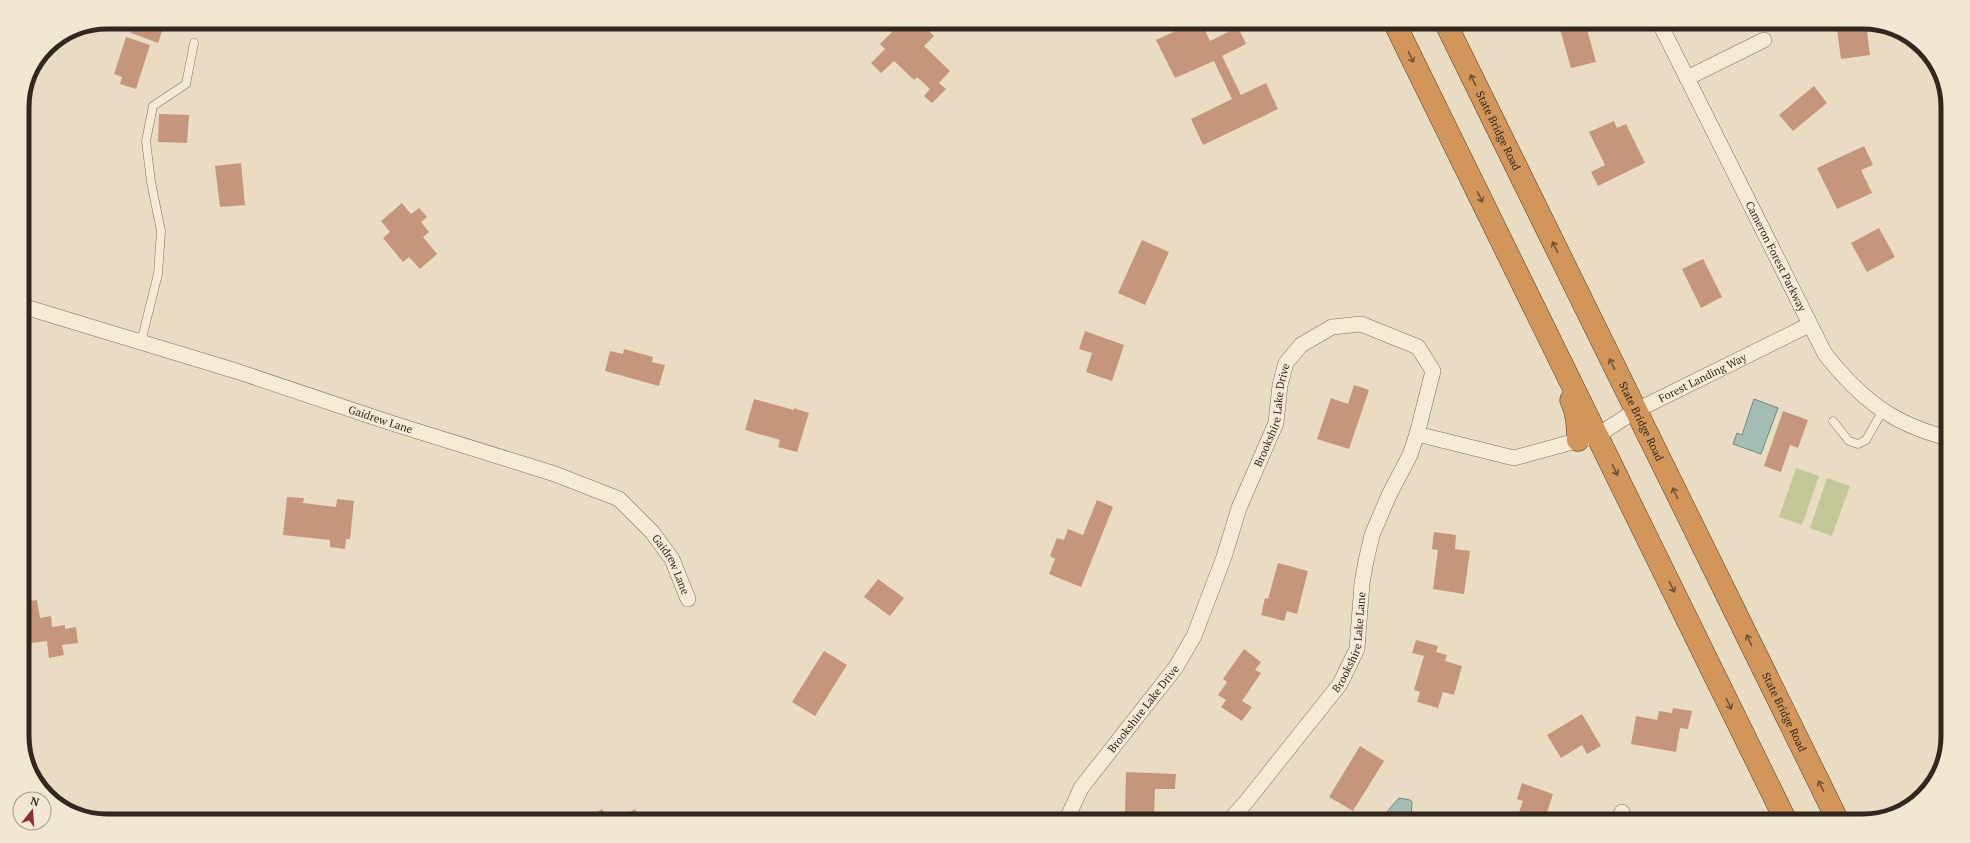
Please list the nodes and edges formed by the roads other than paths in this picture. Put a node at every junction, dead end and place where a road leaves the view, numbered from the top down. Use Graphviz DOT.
graph roads {
  1 [pos="1397,29"];
  2 [pos="1448,29"];
  3 [pos="1662,29"];
  4 [pos="1764,40"];
  5 [pos="194,43"];
  6 [pos="1686,78"];
  7 [pos="29,308"];
  8 [pos="1809,325"];
  9 [pos="141,342"];
  10 [pos="1882,410"];
  11 [pos="1635,412"];
  12 [pos="1833,421"];
  13 [pos="1417,434"];
  14 [pos="1941,436"];
  15 [pos="1588,438"];
  16 [pos="688,599"];
  17 [pos="1069,814"];
  18 [pos="1235,814"];
  19 [pos="1782,814"];
  20 [pos="1835,814"];
  1 -- 15 [label="highway, one-way"];
  11 -- 2 [label="highway, State Bridge Road, one-way"];
  3 -- 6 [label="street, Cameron Forest Parkway"];
  4 -- 6 [label="street"];
  5 -- 9 [label="lane"];
  6 -- 8 [label="street, Cameron Forest Parkway"];
  7 -- 9 [label="street, Gaidrew Lane"];
  8 -- 10 [label="street, Cameron Forest Parkway"];
  8 -- 11 [label="street, Forest Landing Way"];
  9 -- 16 [label="street, Gaidrew Lane"];
  10 -- 12 [label="lane"];
  10 -- 14 [label="street, Cameron Forest Parkway"];
  11 -- 15 [label="street, Forest Landing Way"];
  20 -- 11 [label="highway, State Bridge Road, one-way"];
  13 -- 15 [label="street"];
  13 -- 17 [label="street, Brookshire Lake Drive"];
  13 -- 18 [label="street, Brookshire Lake Lane"];
  15 -- 19 [label="highway, one-way"];
}
